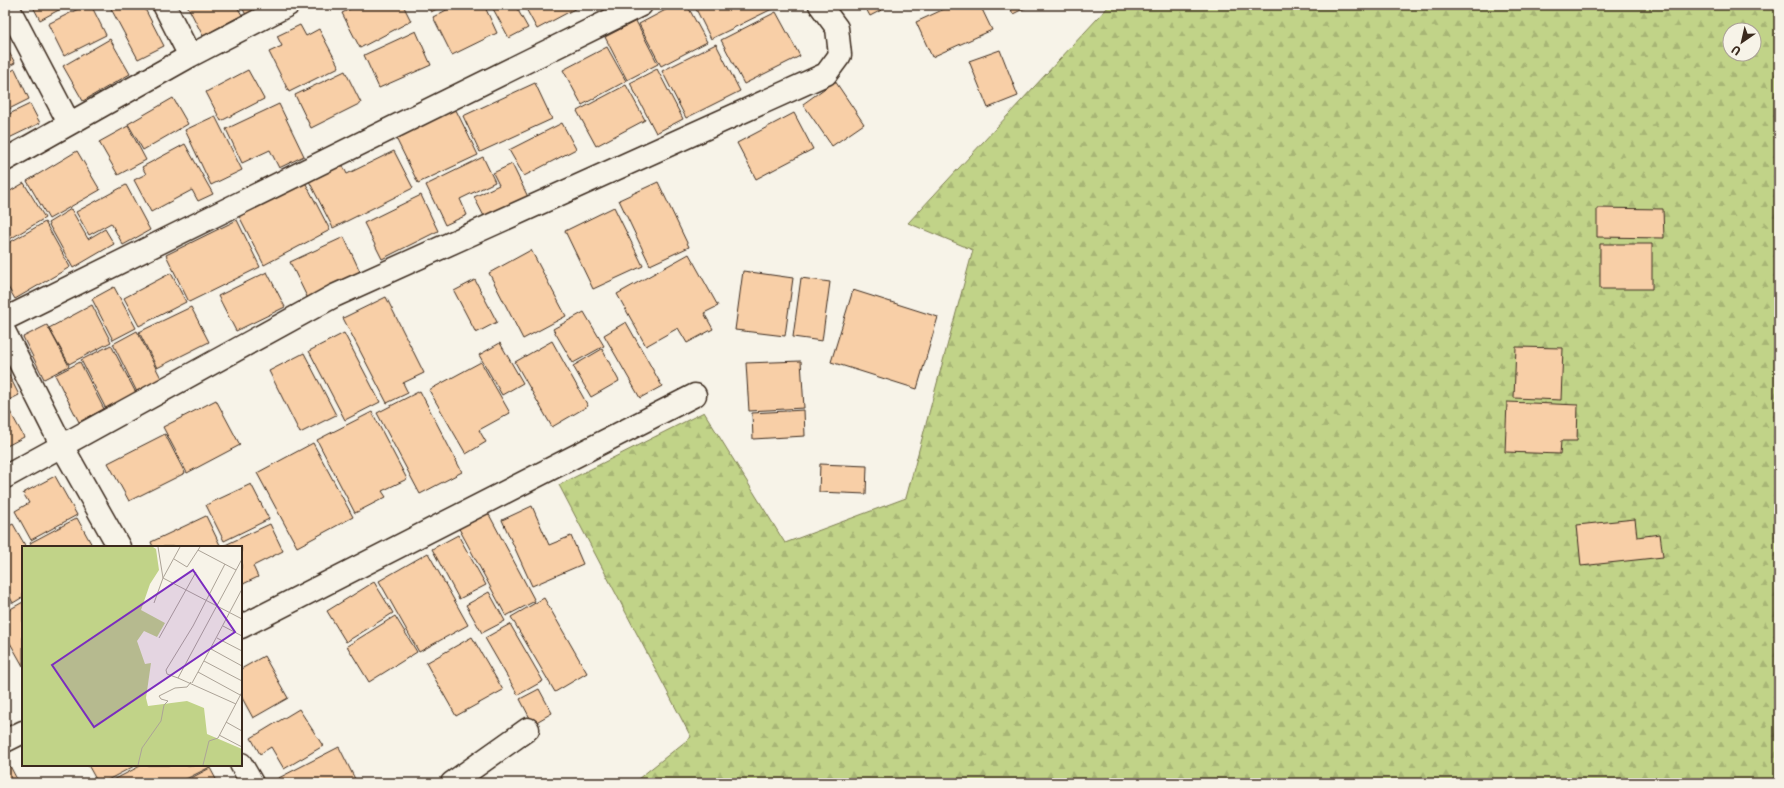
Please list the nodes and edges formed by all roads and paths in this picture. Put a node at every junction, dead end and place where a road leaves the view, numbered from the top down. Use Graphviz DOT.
graph roads {
  1 [pos="7,5"];
  2 [pos="164,5"];
  3 [pos="288,5"];
  4 [pos="641,5"];
  5 [pos="820,5"];
  6 [pos="190,56"];
  7 [pos="69,123"];
  8 [pos="5,160"];
  9 [pos="5,319"];
  10 [pos="5,333"];
  11 [pos="695,395"];
  12 [pos="62,446"];
  13 [pos="5,477"];
  14 [pos="119,546"];
  15 [pos="242,626"];
  16 [pos="528,729"];
  17 [pos="22,732"];
  18 [pos="5,741"];
  19 [pos="242,766"];
  20 [pos="252,783"];
  21 [pos="452,783"];
  1 -- 7 [label="street"];
  2 -- 6 [label="street"];
  3 -- 6 [label="street"];
  4 -- 9 [label="street"];
  5 -- 12 [label="street"];
  6 -- 7 [label="street"];
  7 -- 8 [label="street"];
  10 -- 12 [label="street"];
  11 -- 15 [label="street"];
  12 -- 13 [label="street"];
  12 -- 14 [label="street"];
  16 -- 21 [label="street"];
  17 -- 18 [label="street"];
  19 -- 20 [label="street"];
}
